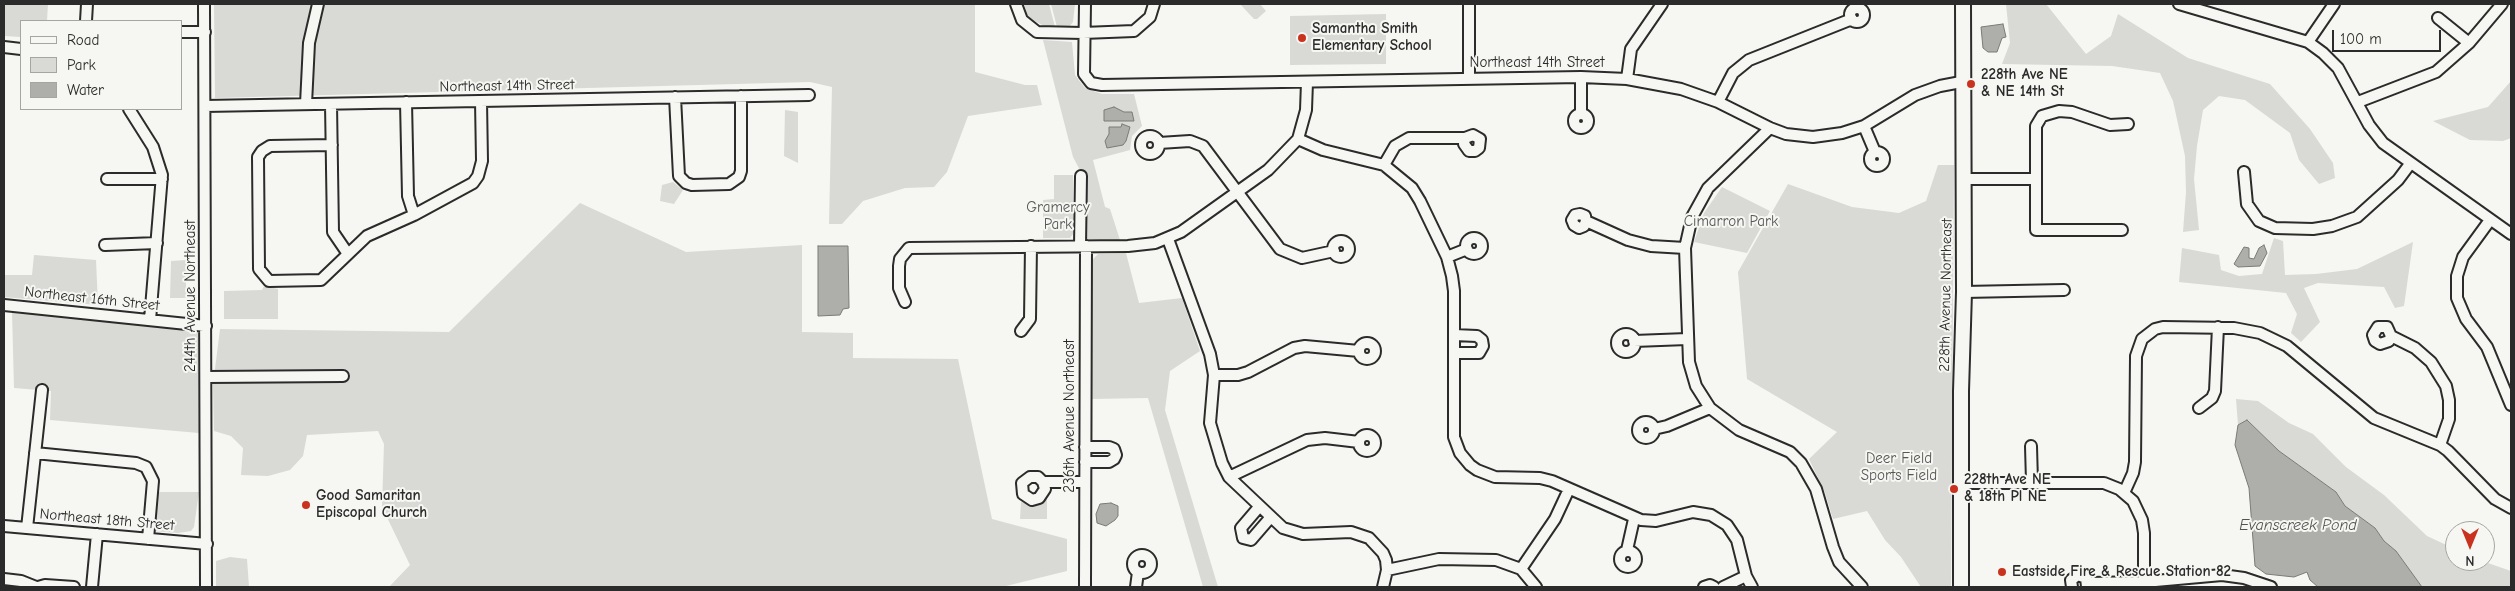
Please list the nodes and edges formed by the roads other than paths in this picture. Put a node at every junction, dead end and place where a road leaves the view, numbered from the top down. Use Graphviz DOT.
graph roads {
  1 [pos="87,4"];
  2 [pos="204,4"];
  3 [pos="318,4"];
  4 [pos="1016,4"];
  5 [pos="1085,4"];
  6 [pos="1154,4"];
  7 [pos="1469,4"];
  8 [pos="1662,4"];
  9 [pos="1963,4"];
  10 [pos="2179,4"];
  11 [pos="2334,4"];
  12 [pos="2502,4"];
  13 [pos="2438,18"];
  14 [pos="1852,19"];
  15 [pos="86,20"];
  16 [pos="182,32"];
  17 [pos="204,32"];
  18 [pos="1083,33"];
  19 [pos="2308,42"];
  20 [pos="2469,43"];
  21 [pos="4,47"];
  22 [pos="20,48"];
  23 [pos="1581,77"];
  24 [pos="1469,78"];
  25 [pos="1627,79"];
  26 [pos="1307,82"];
  27 [pos="1962,82"];
  28 [pos="809,95"];
  29 [pos="741,96"];
  30 [pos="675,97"];
  31 [pos="481,101"];
  32 [pos="406,102"];
  33 [pos="1718,102"];
  34 [pos="2358,102"];
  35 [pos="306,104"];
  36 [pos="331,104"];
  37 [pos="204,106"];
  38 [pos="130,110"];
  39 [pos="1581,114"];
  40 [pos="2128,124"];
  41 [pos="1864,126"];
  42 [pos="1770,128"];
  43 [pos="1465,138"];
  44 [pos="1298,139"];
  45 [pos="1159,143"];
  46 [pos="332,145"];
  47 [pos="1875,152"];
  48 [pos="2410,164"];
  49 [pos="1384,165"];
  50 [pos="2244,172"];
  51 [pos="1081,176"];
  52 [pos="162,178"];
  53 [pos="107,179"];
  54 [pos="1963,179"];
  55 [pos="2035,179"];
  56 [pos="1239,191"];
  57 [pos="414,215"];
  58 [pos="2490,220"];
  59 [pos="1586,221"];
  60 [pos="2122,230"];
  61 [pos="2511,234"];
  62 [pos="1168,239"];
  63 [pos="157,243"];
  64 [pos="105,245"];
  65 [pos="1031,246"];
  66 [pos="1083,246"];
  67 [pos="1685,248"];
  68 [pos="1467,249"];
  69 [pos="1334,251"];
  70 [pos="348,254"];
  71 [pos="1447,257"];
  72 [pos="2064,290"];
  73 [pos="1964,292"];
  74 [pos="905,302"];
  75 [pos="4,305"];
  76 [pos="150,320"];
  77 [pos="206,326"];
  78 [pos="2218,328"];
  79 [pos="1021,331"];
  80 [pos="1454,335"];
  81 [pos="2391,336"];
  82 [pos="1687,339"];
  83 [pos="1634,341"];
  84 [pos="1359,351"];
  85 [pos="1454,354"];
  86 [pos="1214,375"];
  87 [pos="343,376"];
  88 [pos="207,377"];
  89 [pos="42,390"];
  90 [pos="2511,405"];
  91 [pos="1710,408"];
  92 [pos="2199,408"];
  93 [pos="1654,429"];
  94 [pos="1359,442"];
  95 [pos="2440,445"];
  96 [pos="2031,446"];
  97 [pos="1085,447"];
  98 [pos="35,453"];
  99 [pos="1085,462"];
  100 [pos="1230,477"];
  101 [pos="1043,482"];
  102 [pos="1085,482"];
  103 [pos="2032,482"];
  104 [pos="1961,483"];
  105 [pos="1569,489"];
  106 [pos="2124,493"];
  107 [pos="1259,508"];
  108 [pos="2511,508"];
  109 [pos="1270,518"];
  110 [pos="1634,519"];
  111 [pos="4,526"];
  112 [pos="27,528"];
  113 [pos="97,534"];
  114 [pos="148,539"];
  115 [pos="207,544"];
  116 [pos="1627,550"];
  117 [pos="1521,569"];
  118 [pos="1387,570"];
  119 [pos="1138,572"];
  120 [pos="1746,576"];
  121 [pos="4,579"];
  122 [pos="2087,585"];
  123 [pos="2144,585"];
  124 [pos="37,587"];
  125 [pos="74,587"];
  126 [pos="92,587"];
  127 [pos="206,587"];
  128 [pos="1085,587"];
  129 [pos="1136,587"];
  130 [pos="1383,587"];
  131 [pos="1536,587"];
  132 [pos="1704,587"];
  133 [pos="1714,587"];
  134 [pos="1722,587"];
  135 [pos="1752,587"];
  136 [pos="1862,587"];
  137 [pos="1961,587"];
  138 [pos="2072,587"];
  139 [pos="2271,587"];
  1 -- 15 [label="street"];
  2 -- 17 [label="street, 244th Avenue Northeast"];
  3 -- 35 [label="street"];
  4 -- 18 [label="street"];
  5 -- 18 [label="street"];
  6 -- 18 [label="street"];
  7 -- 24 [label="street"];
  8 -- 25 [label="street"];
  9 -- 27 [label="main road, 228th Avenue Northeast"];
  10 -- 19 [label="street"];
  11 -- 19 [label="street"];
  12 -- 20 [label="street"];
  13 -- 20 [label="street"];
  14 -- 33 [label="street"];
  16 -- 17 [label="street"];
  17 -- 37 [label="street, 244th Avenue Northeast"];
  18 -- 26 [label="street, Northeast 14th Street"];
  19 -- 34 [label="street"];
  20 -- 34 [label="street"];
  21 -- 22 [label="street"];
  23 -- 24 [label="street, Northeast 14th Street"];
  23 -- 25 [label="street, Northeast 14th Street"];
  23 -- 39 [label="street"];
  24 -- 26 [label="street, Northeast 14th Street"];
  25 -- 33 [label="street, Northeast 14th Street"];
  26 -- 44 [label="street"];
  27 -- 41 [label="street, Northeast 14th Street"];
  27 -- 54 [label="main road, 228th Avenue Northeast"];
  28 -- 29 [label="street, Northeast 14th Street"];
  29 -- 30 [label="street, Northeast 14th Street"];
  29 -- 30 [label="street"];
  30 -- 31 [label="street, Northeast 14th Street"];
  31 -- 32 [label="street, Northeast 14th Street"];
  31 -- 57 [label="street"];
  32 -- 36 [label="street, Northeast 14th Street"];
  32 -- 57 [label="street"];
  33 -- 42 [label="street, Northeast 14th Street"];
  34 -- 48 [label="street"];
  35 -- 36 [label="street, Northeast 14th Street"];
  35 -- 37 [label="street, Northeast 14th Street"];
  36 -- 46 [label="street"];
  37 -- 77 [label="street, 244th Avenue Northeast"];
  38 -- 52 [label="street"];
  40 -- 55 [label="street"];
  41 -- 42 [label="street, Northeast 14th Street"];
  41 -- 47 [label="street"];
  42 -- 67 [label="street"];
  43 -- 49 [label="street"];
  44 -- 49 [label="street"];
  44 -- 56 [label="street"];
  45 -- 56 [label="street"];
  46 -- 70 [label="street"];
  46 -- 70 [label="street"];
  48 -- 50 [label="street"];
  48 -- 58 [label="street"];
  49 -- 71 [label="street"];
  51 -- 66 [label="street, 236th Avenue Northeast"];
  52 -- 53 [label="street"];
  52 -- 63 [label="street"];
  54 -- 55 [label="street"];
  54 -- 73 [label="main road, 228th Avenue Northeast"];
  55 -- 60 [label="street"];
  56 -- 62 [label="street"];
  56 -- 69 [label="street"];
  57 -- 70 [label="street"];
  58 -- 61 [label="street"];
  58 -- 90 [label="street"];
  59 -- 67 [label="street"];
  62 -- 66 [label="street"];
  62 -- 86 [label="street"];
  63 -- 64 [label="street"];
  63 -- 76 [label="street"];
  65 -- 66 [label="street"];
  65 -- 74 [label="street"];
  65 -- 79 [label="street"];
  66 -- 97 [label="street, 236th Avenue Northeast"];
  67 -- 82 [label="street"];
  68 -- 71 [label="street"];
  71 -- 80 [label="street"];
  72 -- 73 [label="street"];
  73 -- 104 [label="main road, 228th Avenue Northeast"];
  75 -- 76 [label="street, Northeast 16th Street"];
  76 -- 77 [label="street, Northeast 16th Street"];
  77 -- 88 [label="street, 244th Avenue Northeast"];
  78 -- 92 [label="street"];
  78 -- 95 [label="street"];
  78 -- 106 [label="street"];
  80 -- 85 [label="street"];
  80 -- 85 [label="street"];
  81 -- 95 [label="street"];
  82 -- 83 [label="street"];
  82 -- 91 [label="street"];
  84 -- 86 [label="street"];
  85 -- 105 [label="street"];
  86 -- 100 [label="street"];
  87 -- 88 [label="street"];
  88 -- 115 [label="street, 244th Avenue Northeast"];
  89 -- 98 [label="street"];
  91 -- 93 [label="street"];
  91 -- 136 [label="street"];
  94 -- 100 [label="street"];
  95 -- 108 [label="street"];
  96 -- 103 [label="street"];
  97 -- 99 [label="street, 236th Avenue Northeast"];
  97 -- 99 [label="street"];
  98 -- 112 [label="street"];
  98 -- 114 [label="street"];
  99 -- 102 [label="street, 236th Avenue Northeast"];
  100 -- 107 [label="street"];
  101 -- 102 [label="street"];
  102 -- 128 [label="street, 236th Avenue Northeast"];
  103 -- 104 [label="street"];
  103 -- 106 [label="street"];
  104 -- 137 [label="main road, 228th Avenue Northeast"];
  105 -- 110 [label="street"];
  105 -- 117 [label="street"];
  106 -- 123 [label="street"];
  107 -- 109 [label="street"];
  107 -- 109 [label="street"];
  109 -- 118 [label="street"];
  110 -- 116 [label="street"];
  110 -- 120 [label="street"];
  111 -- 112 [label="street, Northeast 18th Street"];
  112 -- 113 [label="street, Northeast 18th Street"];
  113 -- 114 [label="street, Northeast 18th Street"];
  113 -- 126 [label="street"];
  114 -- 115 [label="street, Northeast 18th Street"];
  115 -- 127 [label="street, 244th Avenue Northeast"];
  117 -- 118 [label="street"];
  117 -- 131 [label="street"];
  118 -- 130 [label="street"];
  119 -- 129 [label="street"];
  120 -- 134 [label="street"];
  120 -- 135 [label="street"];
  121 -- 124 [label="street"];
  122 -- 123 [label="street"];
  122 -- 138 [label="street"];
  123 -- 139 [label="street"];
  124 -- 125 [label="street"];
  132 -- 133 [label="street"];
}
